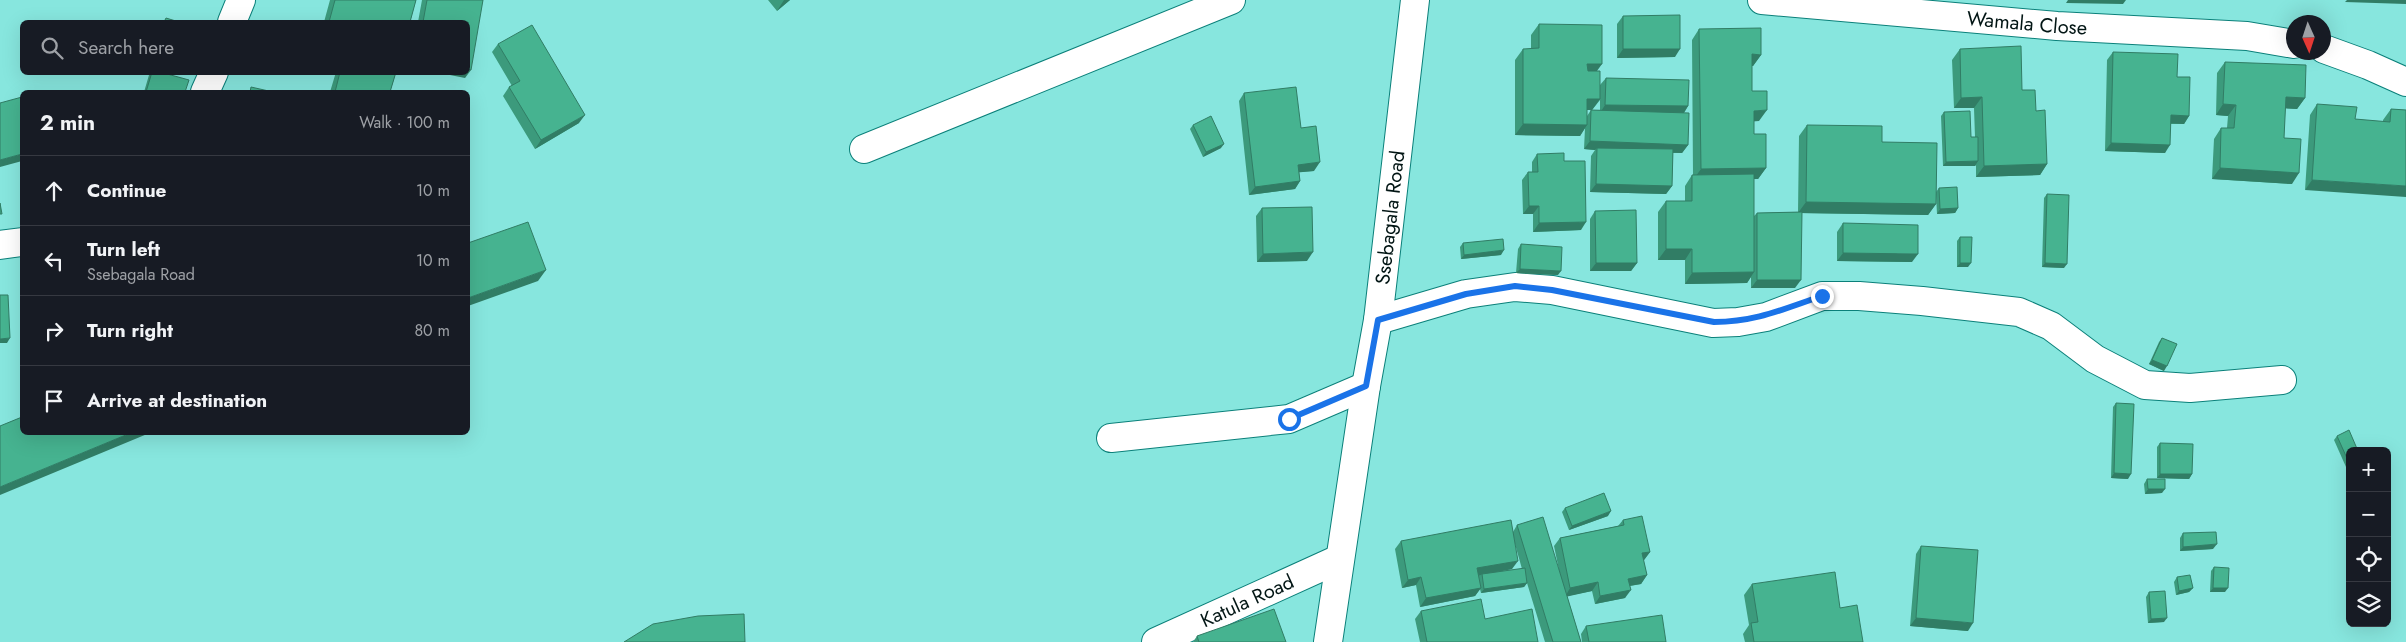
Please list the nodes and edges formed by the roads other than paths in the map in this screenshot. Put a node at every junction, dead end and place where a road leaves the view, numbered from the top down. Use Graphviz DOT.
graph roads {
  1 [pos="241,0"];
  2 [pos="1231,0"];
  3 [pos="1415,0"];
  4 [pos="1762,0"];
  5 [pos="233,20"];
  6 [pos="2286,43"];
  7 [pos="2331,52"];
  8 [pos="213,75"];
  9 [pos="2406,82"];
  10 [pos="206,90"];
  11 [pos="864,149"];
  12 [pos="20,242"];
  13 [pos="0,245"];
  14 [pos="1378,320"];
  15 [pos="2282,380"];
  16 [pos="1366,386"];
  17 [pos="1111,438"];
  18 [pos="1339,560"];
  19 [pos="1156,642"];
  20 [pos="1328,642"];
  1 -- 5 [label="street"];
  2 -- 11 [label="street"];
  3 -- 14 [label="street, Ssebagala Road"];
  4 -- 6 [label="street, Wamala Close"];
  7 -- 9 [label="street"];
  8 -- 10 [label="street"];
  12 -- 13 [label="street"];
  14 -- 15 [label="street"];
  14 -- 16 [label="street, Ssebagala Road"];
  16 -- 17 [label="street"];
  16 -- 18 [label="street, Ssebagala Road"];
  18 -- 19 [label="street, Katula Road"];
  18 -- 20 [label="street, Ssebagala Road"];
}
